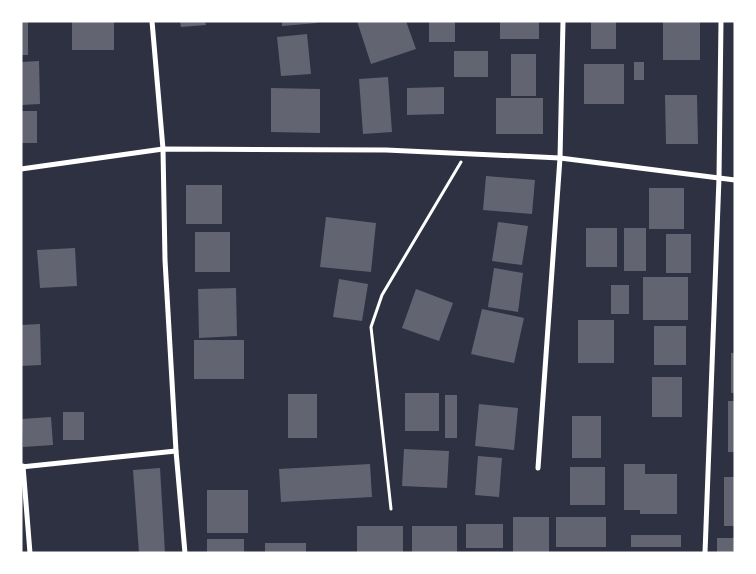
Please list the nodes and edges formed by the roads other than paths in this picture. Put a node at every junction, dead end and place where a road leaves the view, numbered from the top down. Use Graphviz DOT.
graph roads {
  1 [pos="152,21"];
  2 [pos="563,21"];
  3 [pos="721,21"];
  4 [pos="163,149"];
  5 [pos="560,158"];
  6 [pos="21,169"];
  7 [pos="718,178"];
  8 [pos="735,180"];
  9 [pos="176,451"];
  10 [pos="22,466"];
  11 [pos="538,468"];
  12 [pos="30,553"];
  13 [pos="185,553"];
  14 [pos="705,553"];
  1 -- 4 [label="street"];
  2 -- 5 [label="street"];
  3 -- 7 [label="street"];
  4 -- 5 [label="street"];
  4 -- 6 [label="street"];
  4 -- 9 [label="street"];
  5 -- 7 [label="street"];
  5 -- 11 [label="street"];
  7 -- 8 [label="street"];
  7 -- 14 [label="street"];
  9 -- 10 [label="street"];
  9 -- 13 [label="street"];
  10 -- 12 [label="street"];
}
